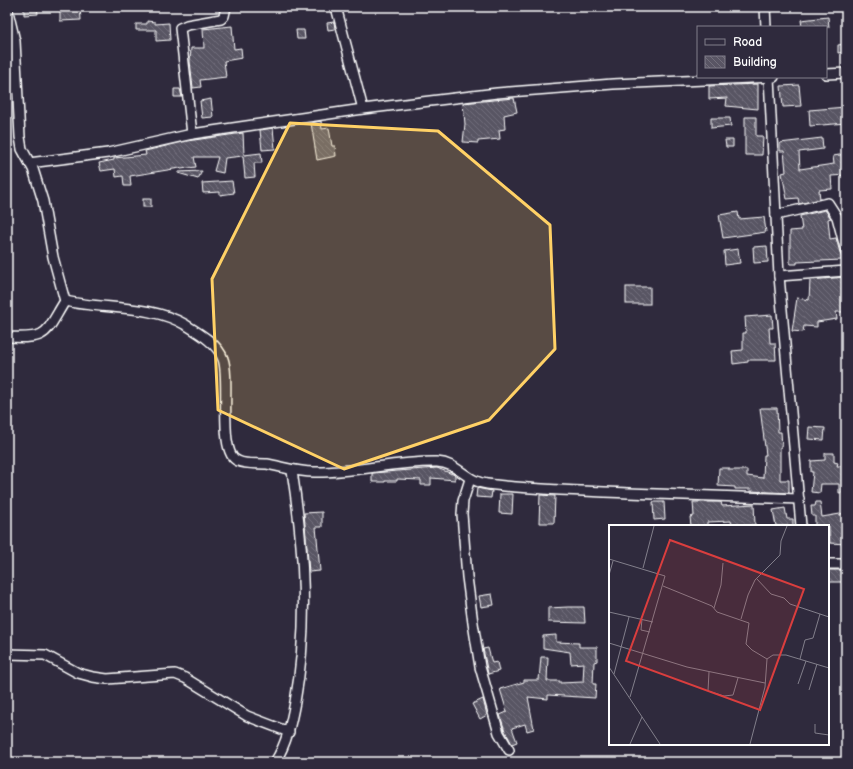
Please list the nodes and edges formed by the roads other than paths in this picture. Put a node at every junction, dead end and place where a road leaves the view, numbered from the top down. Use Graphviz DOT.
graph roads {
  1 [pos="7,7"];
  2 [pos="226,7"];
  3 [pos="336,7"];
  4 [pos="765,7"];
  5 [pos="766,26"];
  6 [pos="846,73"];
  7 [pos="827,74"];
  8 [pos="747,78"];
  9 [pos="769,78"];
  10 [pos="363,109"];
  11 [pos="192,134"];
  12 [pos="29,163"];
  13 [pos="776,215"];
  14 [pos="846,250"];
  15 [pos="846,271"];
  16 [pos="779,276"];
  17 [pos="65,302"];
  18 [pos="7,337"];
  19 [pos="292,470"];
  20 [pos="470,479"];
  21 [pos="799,499"];
  22 [pos="801,525"];
  23 [pos="829,564"];
  24 [pos="846,564"];
  25 [pos="7,654"];
  26 [pos="289,732"];
  27 [pos="509,750"];
  28 [pos="275,762"];
  1 -- 12 [label="street"];
  2 -- 11 [label="street"];
  3 -- 10 [label="street"];
  4 -- 5 [label="street"];
  6 -- 7 [label="street"];
  8 -- 10 [label="street"];
  9 -- 13 [label="street"];
  10 -- 11 [label="street"];
  11 -- 12 [label="street"];
  12 -- 17 [label="street"];
  13 -- 14 [label="street"];
  13 -- 16 [label="street"];
  15 -- 16 [label="street"];
  16 -- 21 [label="street"];
  17 -- 18 [label="street"];
  17 -- 19 [label="street"];
  19 -- 20 [label="street"];
  19 -- 26 [label="street"];
  20 -- 21 [label="street"];
  20 -- 27 [label="street"];
  21 -- 22 [label="street"];
  23 -- 24 [label="street"];
  25 -- 26 [label="street"];
  26 -- 28 [label="street"];
}
